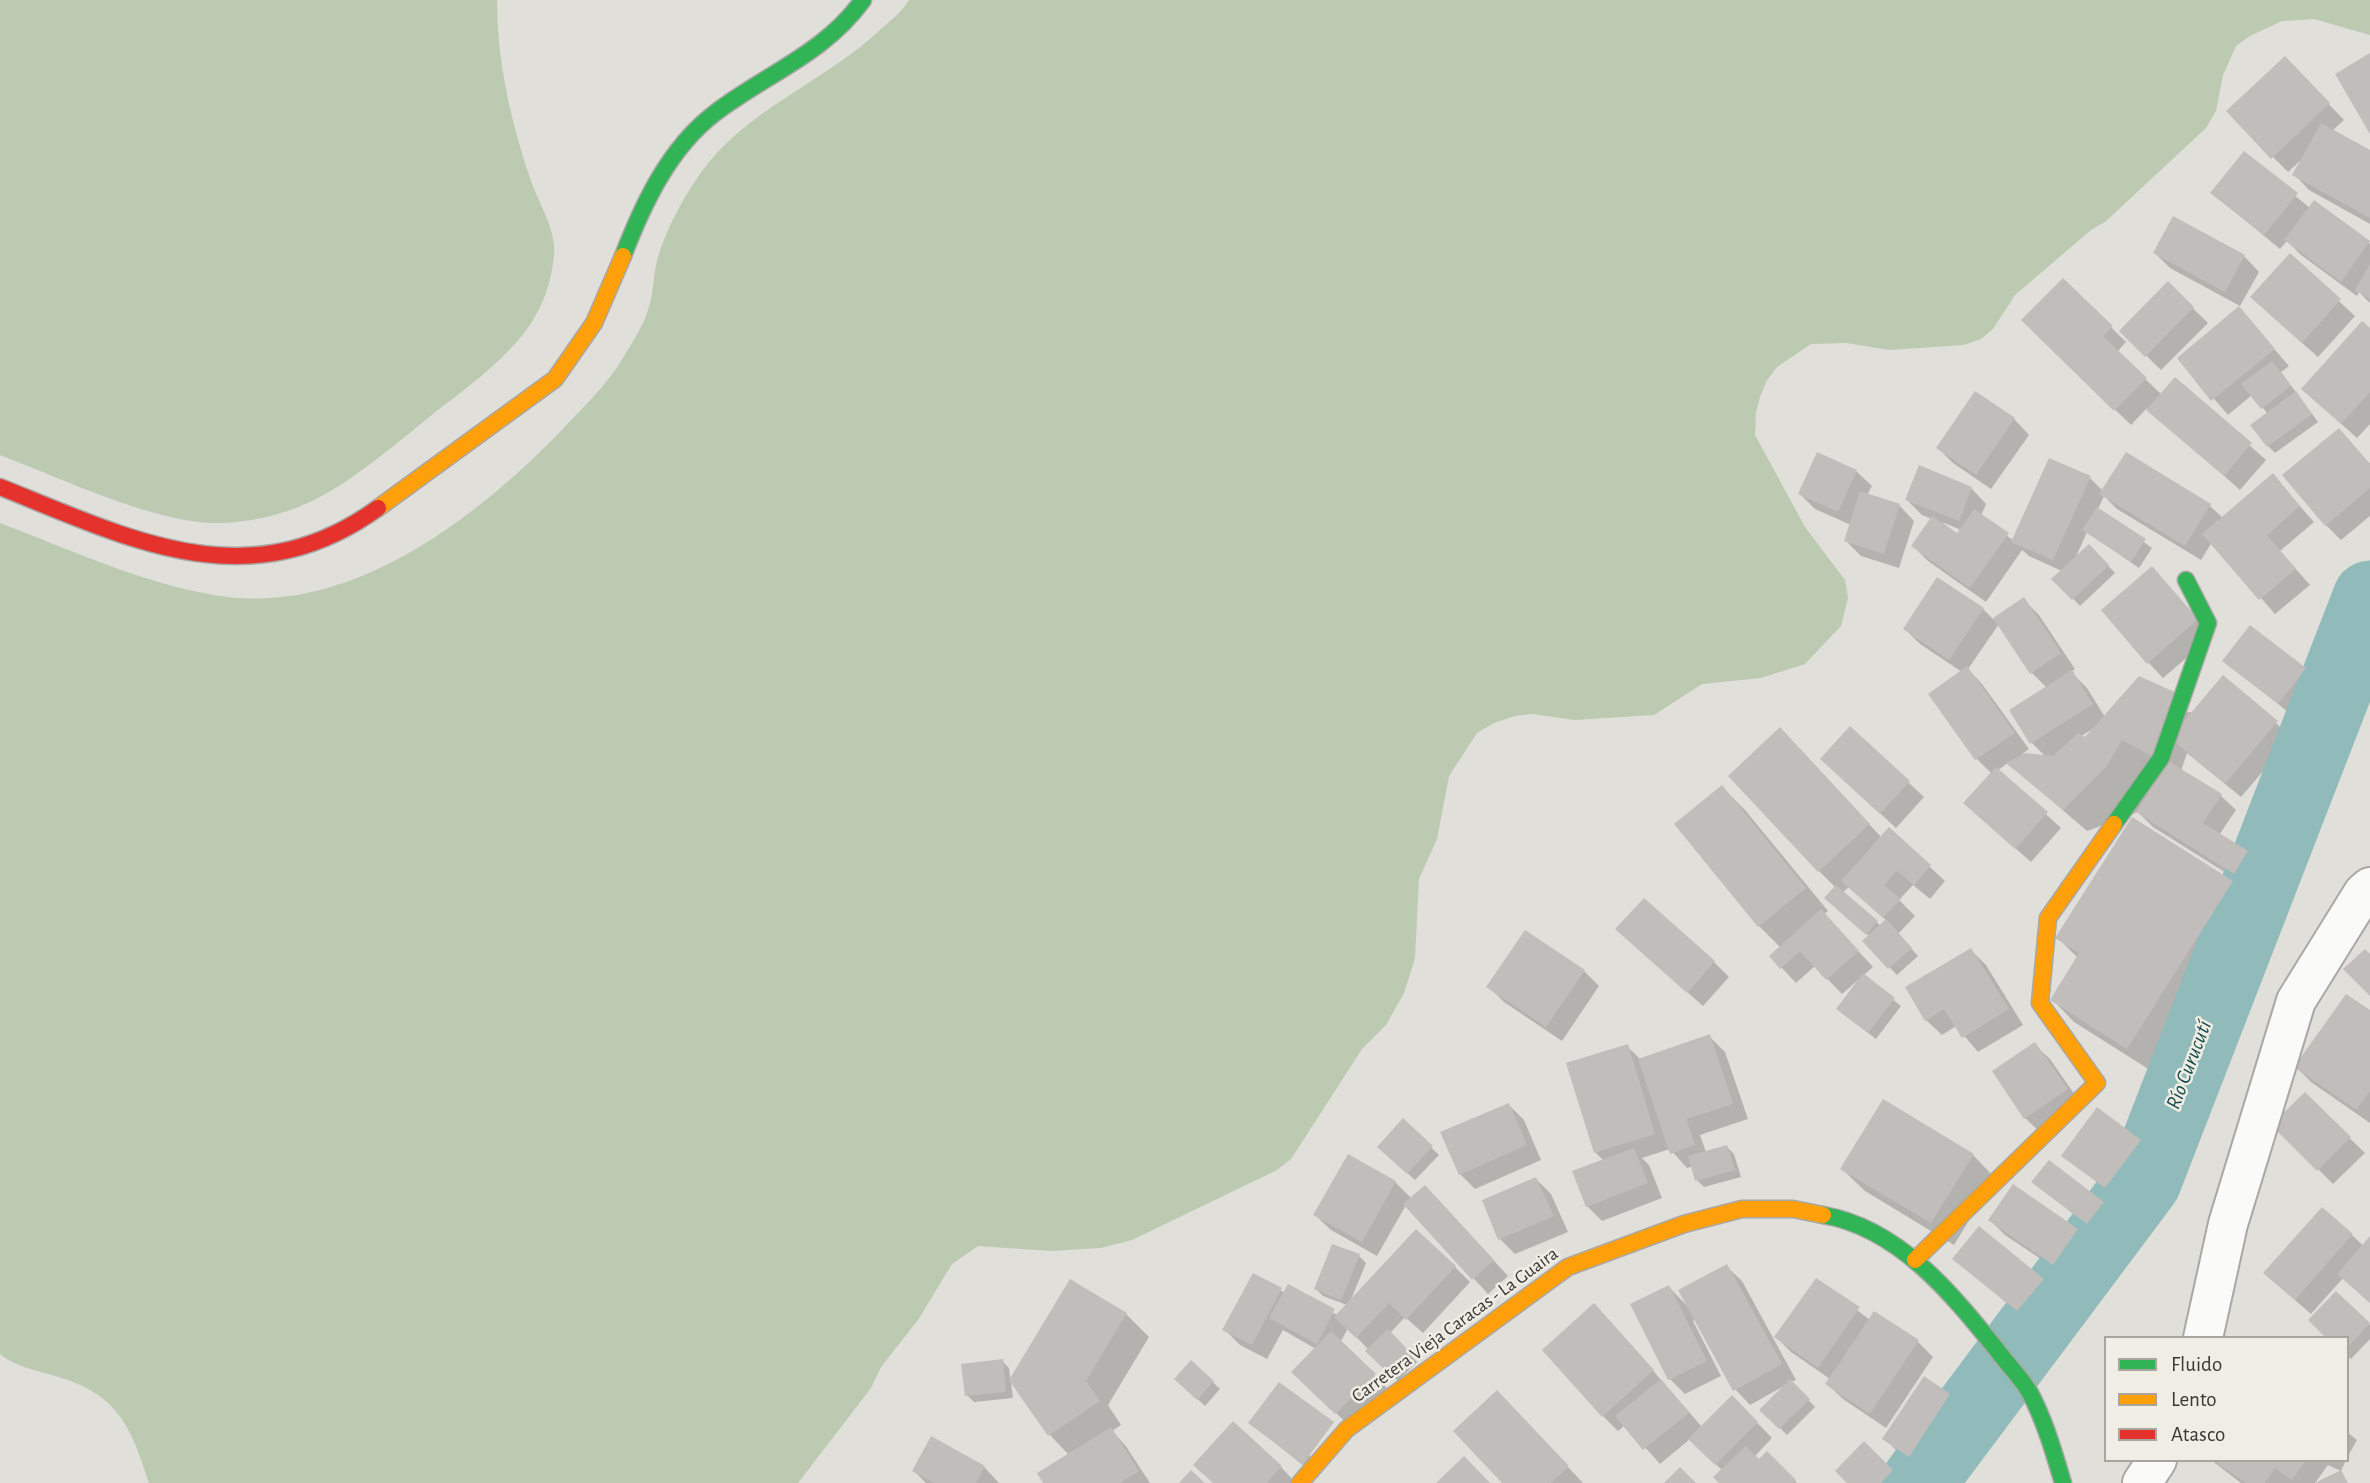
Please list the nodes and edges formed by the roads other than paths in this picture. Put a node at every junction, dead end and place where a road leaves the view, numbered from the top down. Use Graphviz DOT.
graph roads {
  1 [pos="863,0"];
  2 [pos="0,487"];
  3 [pos="2186,580"];
  4 [pos="2370,887"];
  5 [pos="1915,1259"];
  6 [pos="2203,1336"];
  7 [pos="2156,1462"];
  8 [pos="1300,1483"];
  9 [pos="2063,1483"];
  10 [pos="2142,1483"];
  1 -- 2 [label="street"];
  3 -- 5 [label="street"];
  4 -- 6 [label="street"];
  5 -- 8 [label="street, Carretera Vieja Caracas - La Guaira"];
  5 -- 9 [label="street, Carretera Vieja Caracas - La Guaira"];
  7 -- 10 [label="street"];
}
